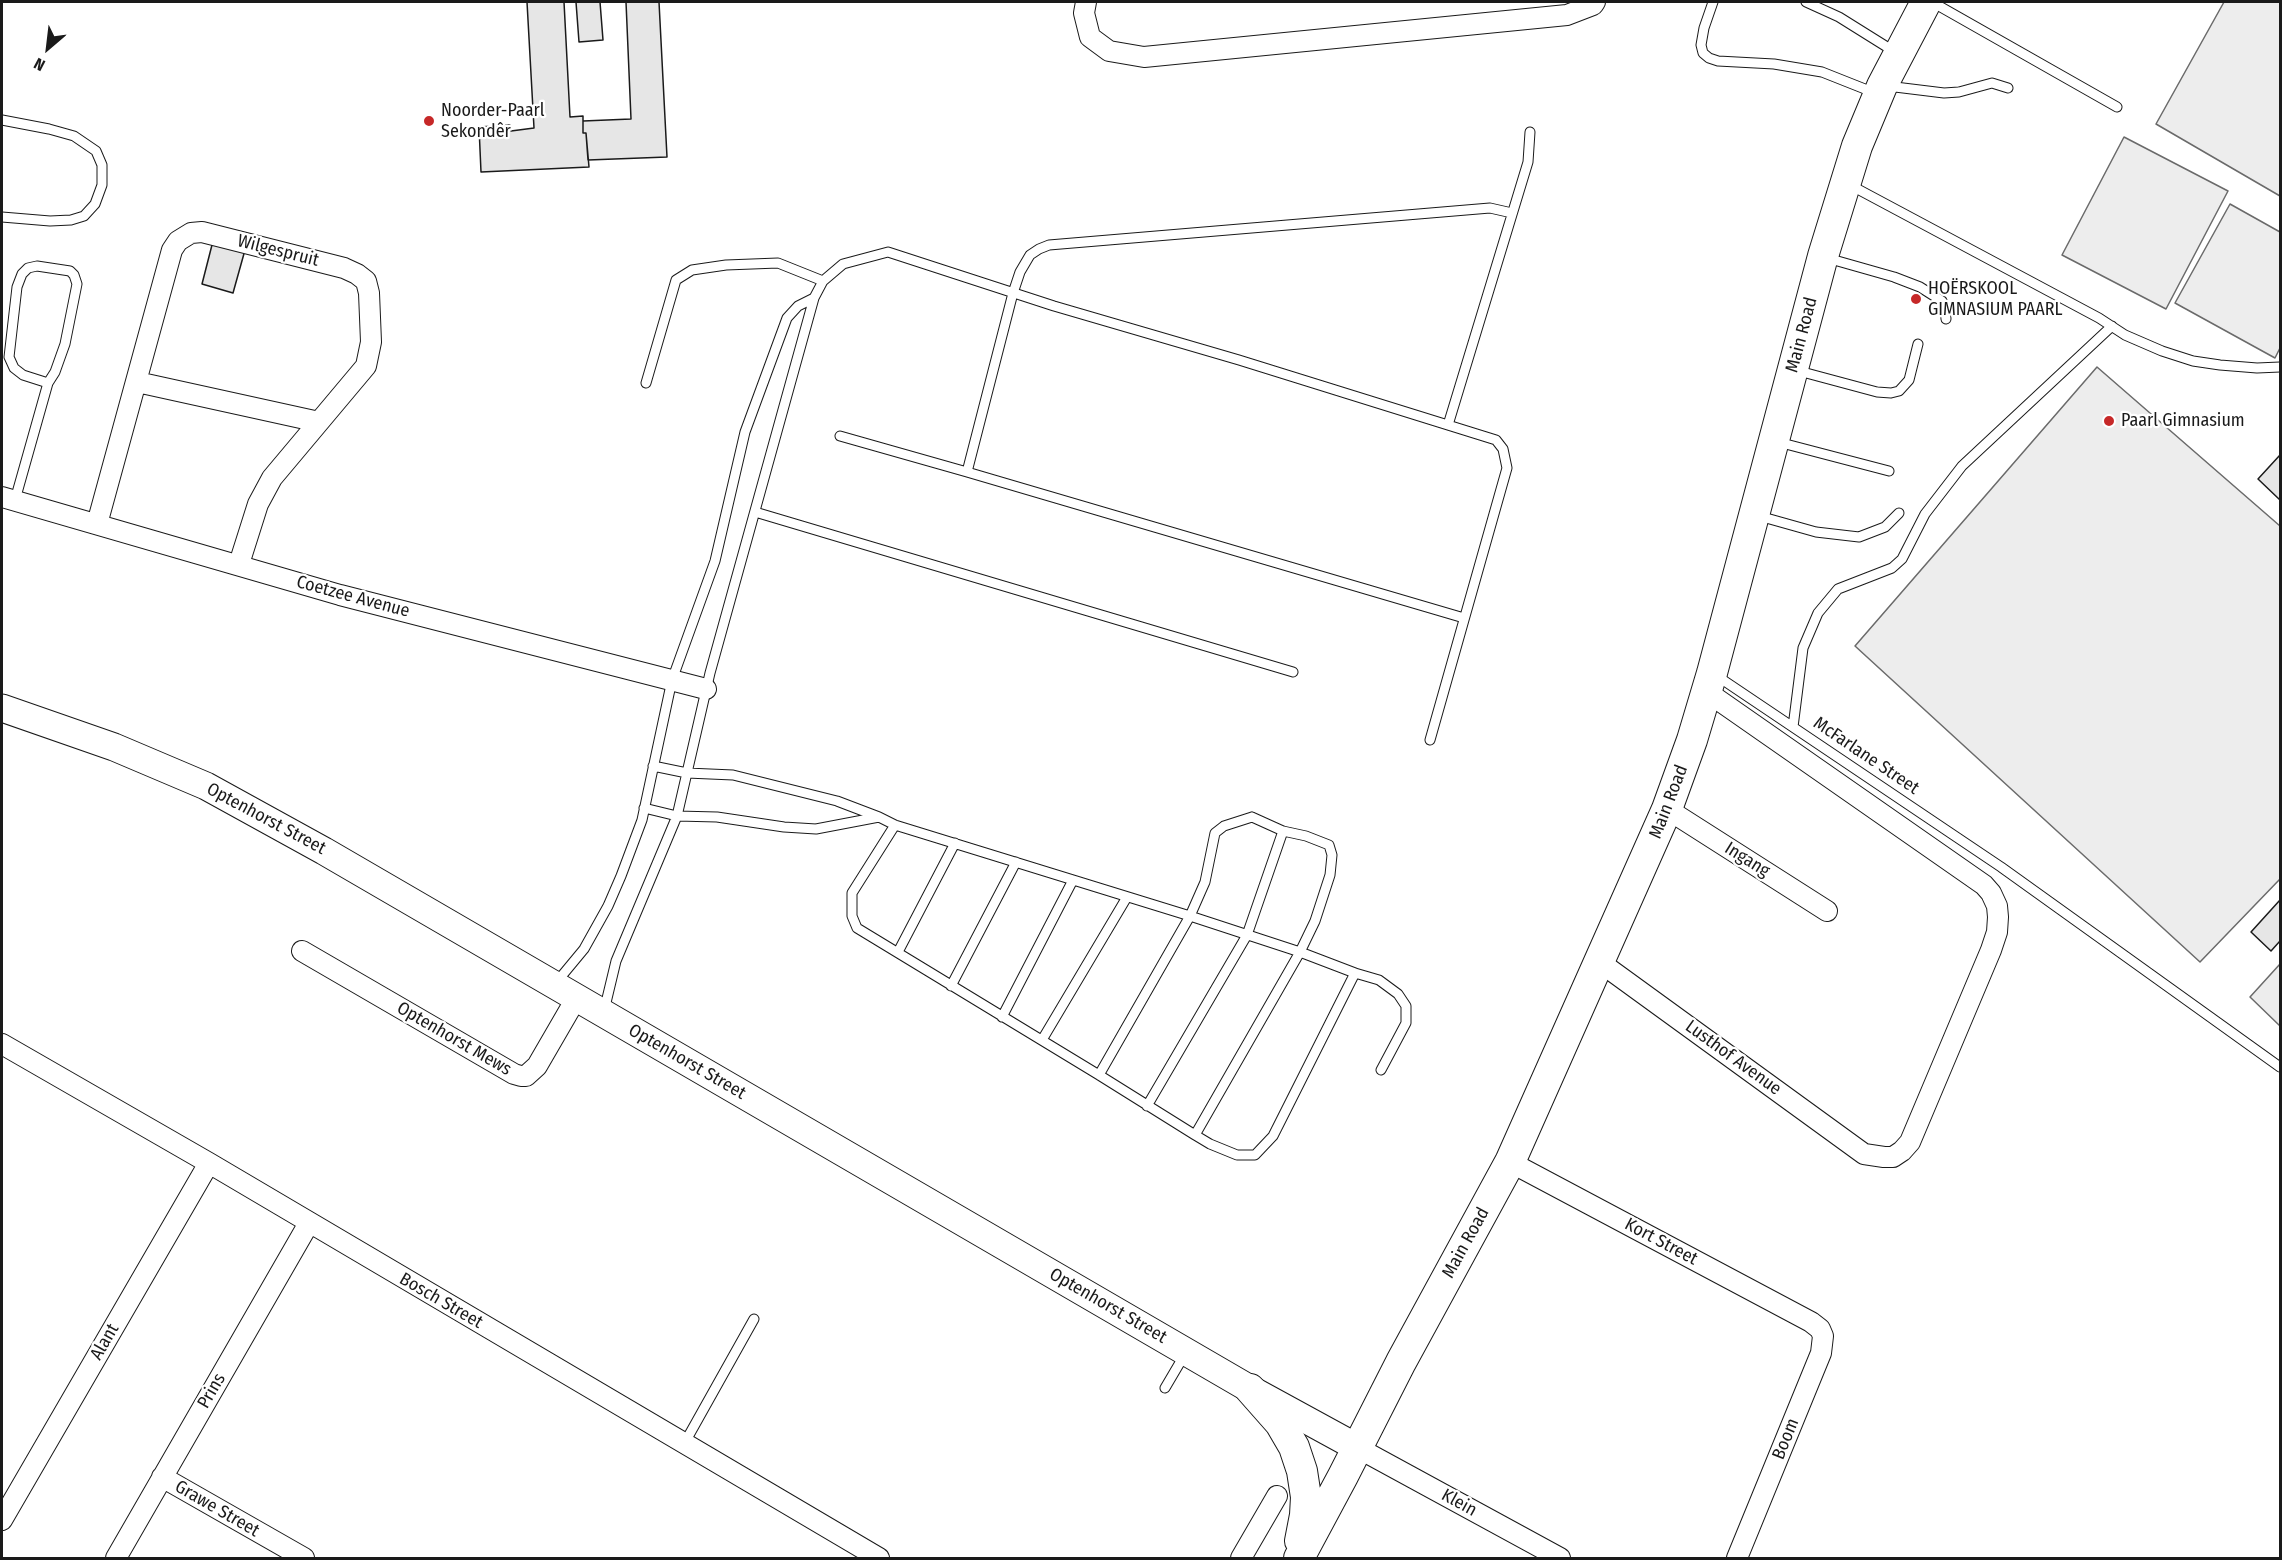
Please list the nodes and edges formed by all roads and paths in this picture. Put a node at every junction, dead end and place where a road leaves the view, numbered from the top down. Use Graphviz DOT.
graph roads {
  1 [pos="1086,2"];
  2 [pos="1595,2"];
  3 [pos="1713,2"];
  4 [pos="1806,2"];
  5 [pos="1926,2"];
  6 [pos="1932,2"];
  7 [pos="1898,54"];
  8 [pos="2008,88"];
  9 [pos="1880,90"];
  10 [pos="2117,107"];
  11 [pos="2,120"];
  12 [pos="1530,132"];
  13 [pos="1845,182"];
  14 [pos="1512,213"];
  15 [pos="2,217"];
  16 [pos="1823,256"];
  17 [pos="823,281"];
  18 [pos="1013,293"];
  19 [pos="814,298"];
  20 [pos="1946,319"];
  21 [pos="2112,326"];
  22 [pos="1918,344"];
  23 [pos="2280,367"];
  24 [pos="1793,370"];
  25 [pos="136,382"];
  26 [pos="48,383"];
  27 [pos="646,383"];
  28 [pos="319,422"];
  29 [pos="1448,425"];
  30 [pos="840,436"];
  31 [pos="1775,441"];
  32 [pos="1889,471"];
  33 [pos="967,472"];
  34 [pos="8,499"];
  35 [pos="755,512"];
  36 [pos="1899,513"];
  37 [pos="1754,515"];
  38 [pos="97,524"];
  39 [pos="239,564"];
  40 [pos="1464,618"];
  41 [pos="1293,672"];
  42 [pos="672,680"];
  43 [pos="1709,682"];
  44 [pos="706,689"];
  45 [pos="2,708"];
  46 [pos="1793,727"];
  47 [pos="1430,740"];
  48 [pos="653,766"];
  49 [pos="687,773"];
  50 [pos="644,808"];
  51 [pos="1667,809"];
  52 [pos="677,816"];
  53 [pos="879,817"];
  54 [pos="895,825"];
  55 [pos="1283,831"];
  56 [pos="955,843"];
  57 [pos="1016,862"];
  58 [pos="1073,880"];
  59 [pos="1126,897"];
  60 [pos="1827,910"];
  61 [pos="1190,916"];
  62 [pos="1247,935"];
  63 [pos="302,951"];
  64 [pos="897,952"];
  65 [pos="1300,952"];
  66 [pos="1601,963"];
  67 [pos="1355,973"];
  68 [pos="951,986"];
  69 [pos="565,991"];
  70 [pos="604,1013"];
  71 [pos="1002,1017"];
  72 [pos="1042,1040"];
  73 [pos="2,1044"];
  74 [pos="2280,1067"];
  75 [pos="1381,1070"];
  76 [pos="1099,1075"];
  77 [pos="1147,1106"];
  78 [pos="1195,1135"];
  79 [pos="1510,1162"];
  80 [pos="208,1163"];
  81 [pos="309,1223"];
  82 [pos="754,1319"];
  83 [pos="1811,1322"];
  84 [pos="1186,1352"];
  85 [pos="1165,1388"];
  86 [pos="1250,1389"];
  87 [pos="684,1444"];
  88 [pos="1358,1448"];
  89 [pos="162,1477"];
  90 [pos="1277,1496"];
  91 [pos="2,1521"];
  92 [pos="116,1558"];
  93 [pos="304,1558"];
  94 [pos="879,1558"];
  95 [pos="1241,1558"];
  96 [pos="1298,1558"];
  97 [pos="1560,1558"];
  98 [pos="1737,1558"];
  1 -- 2 [label="street"];
  3 -- 9 [label="lane"];
  4 -- 7 [label="lane"];
  5 -- 7 [label="main road, Main Road"];
  6 -- 10 [label="lane"];
  7 -- 9 [label="main road, Main Road"];
  8 -- 9 [label="lane"];
  9 -- 13 [label="main road, Main Road"];
  11 -- 15 [label="lane"];
  12 -- 14 [label="lane"];
  13 -- 16 [label="main road, Main Road"];
  13 -- 21 [label="lane"];
  14 -- 18 [label="lane"];
  14 -- 29 [label="lane"];
  16 -- 20 [label="lane"];
  16 -- 24 [label="main road, Main Road"];
  17 -- 18 [label="lane"];
  17 -- 19 [label="lane"];
  17 -- 27 [label="lane"];
  18 -- 29 [label="lane"];
  18 -- 33 [label="lane"];
  19 -- 35 [label="lane"];
  19 -- 42 [label="lane"];
  21 -- 23 [label="lane"];
  21 -- 46 [label="lane"];
  22 -- 24 [label="lane"];
  24 -- 31 [label="main road, Main Road"];
  25 -- 28 [label="street"];
  25 -- 28 [label="street, Wilgespruit"];
  25 -- 38 [label="street, Wilgespruit"];
  26 -- 26 [label="lane"];
  26 -- 34 [label="lane"];
  28 -- 39 [label="street, Wilgespruit"];
  29 -- 40 [label="lane"];
  30 -- 33 [label="lane"];
  31 -- 32 [label="lane"];
  31 -- 37 [label="main road, Main Road"];
  33 -- 40 [label="lane"];
  34 -- 38 [label="street, Coetzee Avenue"];
  35 -- 41 [label="lane"];
  35 -- 44 [label="lane"];
  36 -- 37 [label="lane"];
  37 -- 43 [label="main road, Main Road"];
  38 -- 39 [label="street, Coetzee Avenue"];
  39 -- 42 [label="street, Coetzee Avenue"];
  40 -- 47 [label="lane"];
  42 -- 44 [label="street, Coetzee Avenue"];
  42 -- 48 [label="lane"];
  43 -- 46 [label="lane, McFarlane Street"];
  43 -- 51 [label="main road, Main Road"];
  43 -- 66 [label="street, Lusthof Avenue"];
  44 -- 49 [label="lane"];
  45 -- 69 [label="main road, Optenhorst Street"];
  46 -- 74 [label="lane, McFarlane Street"];
  48 -- 49 [label="lane"];
  48 -- 50 [label="lane"];
  49 -- 52 [label="lane"];
  49 -- 53 [label="lane"];
  50 -- 52 [label="lane"];
  50 -- 69 [label="lane"];
  51 -- 60 [label="street, Ingang"];
  51 -- 66 [label="main road, Main Road"];
  52 -- 53 [label="lane"];
  52 -- 70 [label="lane"];
  53 -- 54 [label="lane"];
  54 -- 56 [label="lane"];
  54 -- 64 [label="lane"];
  55 -- 61 [label="lane"];
  55 -- 62 [label="lane"];
  55 -- 65 [label="lane"];
  56 -- 57 [label="lane"];
  56 -- 64 [label="lane"];
  57 -- 58 [label="lane"];
  57 -- 68 [label="lane"];
  58 -- 59 [label="lane"];
  58 -- 71 [label="lane"];
  59 -- 61 [label="lane"];
  59 -- 72 [label="lane"];
  61 -- 62 [label="lane"];
  61 -- 76 [label="lane"];
  62 -- 65 [label="lane"];
  62 -- 77 [label="lane"];
  63 -- 69 [label="street, Optenhorst Mews"];
  64 -- 68 [label="lane"];
  65 -- 67 [label="lane"];
  65 -- 78 [label="lane"];
  66 -- 79 [label="main road, Main Road"];
  67 -- 75 [label="lane"];
  67 -- 78 [label="lane"];
  68 -- 71 [label="lane"];
  69 -- 70 [label="main road, Optenhorst Street"];
  70 -- 84 [label="main road, Optenhorst Street"];
  71 -- 72 [label="lane"];
  72 -- 76 [label="lane"];
  73 -- 80 [label="street, Bosch Street"];
  76 -- 77 [label="lane"];
  77 -- 78 [label="lane"];
  79 -- 83 [label="street, Kort Street"];
  79 -- 88 [label="main road, Main Road"];
  80 -- 81 [label="street, Bosch Street"];
  80 -- 91 [label="street, Alant"];
  81 -- 87 [label="street, Bosch Street"];
  81 -- 89 [label="street, Prins"];
  82 -- 87 [label="lane"];
  83 -- 98 [label="street, Boom"];
  84 -- 85 [label="lane"];
  84 -- 86 [label="main road, Optenhorst Street"];
  86 -- 88 [label="main road, Optenhorst Street"];
  86 -- 96 [label="main road"];
  87 -- 94 [label="street, Bosch Street"];
  88 -- 96 [label="main road, Main Road"];
  88 -- 97 [label="street, Klein"];
  89 -- 92 [label="street, Prins"];
  89 -- 93 [label="street, Grawe Street"];
  90 -- 95 [label="street"];
}
